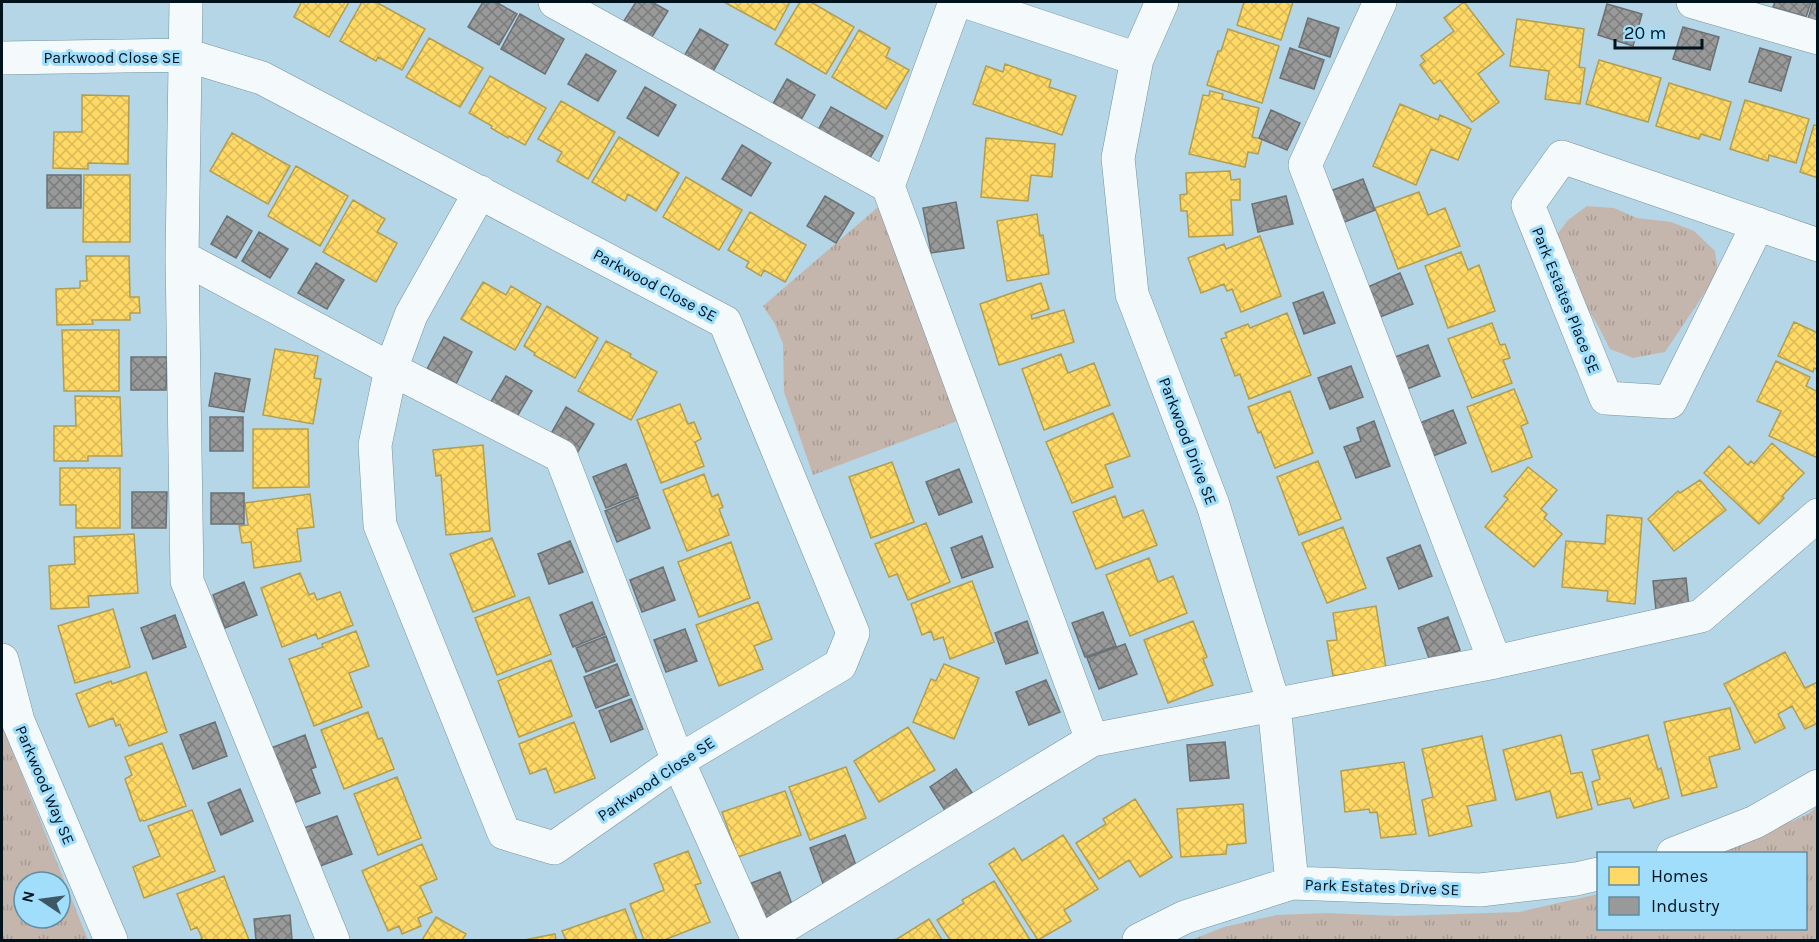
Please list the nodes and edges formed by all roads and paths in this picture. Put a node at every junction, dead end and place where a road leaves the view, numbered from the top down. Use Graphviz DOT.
graph roads {
  1 [pos="186,2"];
  2 [pos="555,2"];
  3 [pos="955,2"];
  4 [pos="967,2"];
  5 [pos="1162,2"];
  6 [pos="1380,2"];
  7 [pos="1693,2"];
  8 [pos="1818,38"];
  9 [pos="186,55"];
  10 [pos="2,57"];
  11 [pos="1137,59"];
  12 [pos="888,186"];
  13 [pos="480,192"];
  14 [pos="1758,224"];
  15 [pos="1818,244"];
  16 [pos="182,257"];
  17 [pos="391,369"];
  18 [pos="1818,515"];
  19 [pos="2,660"];
  20 [pos="1495,662"];
  21 [pos="1274,705"];
  22 [pos="1092,740"];
  23 [pos="678,761"];
  24 [pos="1818,786"];
  25 [pos="1679,852"];
  26 [pos="1597,874"];
  27 [pos="1292,883"];
  28 [pos="111,940"];
  29 [pos="333,940"];
  30 [pos="760,940"];
  31 [pos="1139,940"];
  1 -- 9 [label="street"];
  2 -- 12 [label="street"];
  3 -- 12 [label="street"];
  4 -- 11 [label="street"];
  5 -- 11 [label="street, Parkwood Drive SE"];
  6 -- 20 [label="street"];
  7 -- 8 [label="street"];
  9 -- 10 [label="street, Parkwood Close SE"];
  9 -- 13 [label="street, Parkwood Close SE"];
  9 -- 16 [label="street"];
  11 -- 21 [label="street, Parkwood Drive SE"];
  12 -- 22 [label="street"];
  13 -- 17 [label="street, Parkwood Close SE"];
  13 -- 23 [label="street, Parkwood Close SE"];
  14 -- 14 [label="street, Park Estates Place SE"];
  14 -- 15 [label="street, Park Estates Place SE"];
  16 -- 17 [label="street"];
  16 -- 29 [label="street"];
  17 -- 23 [label="street"];
  17 -- 23 [label="street, Parkwood Close SE"];
  18 -- 20 [label="street"];
  19 -- 28 [label="street, Parkwood Way SE"];
  20 -- 21 [label="street"];
  21 -- 22 [label="street"];
  21 -- 27 [label="street, Parkwood Drive SE"];
  22 -- 30 [label="street"];
  23 -- 30 [label="street"];
  24 -- 25 [label="street"];
  26 -- 27 [label="street, Park Estates Drive SE"];
  27 -- 31 [label="street, Park Estates Drive SE"];
}
